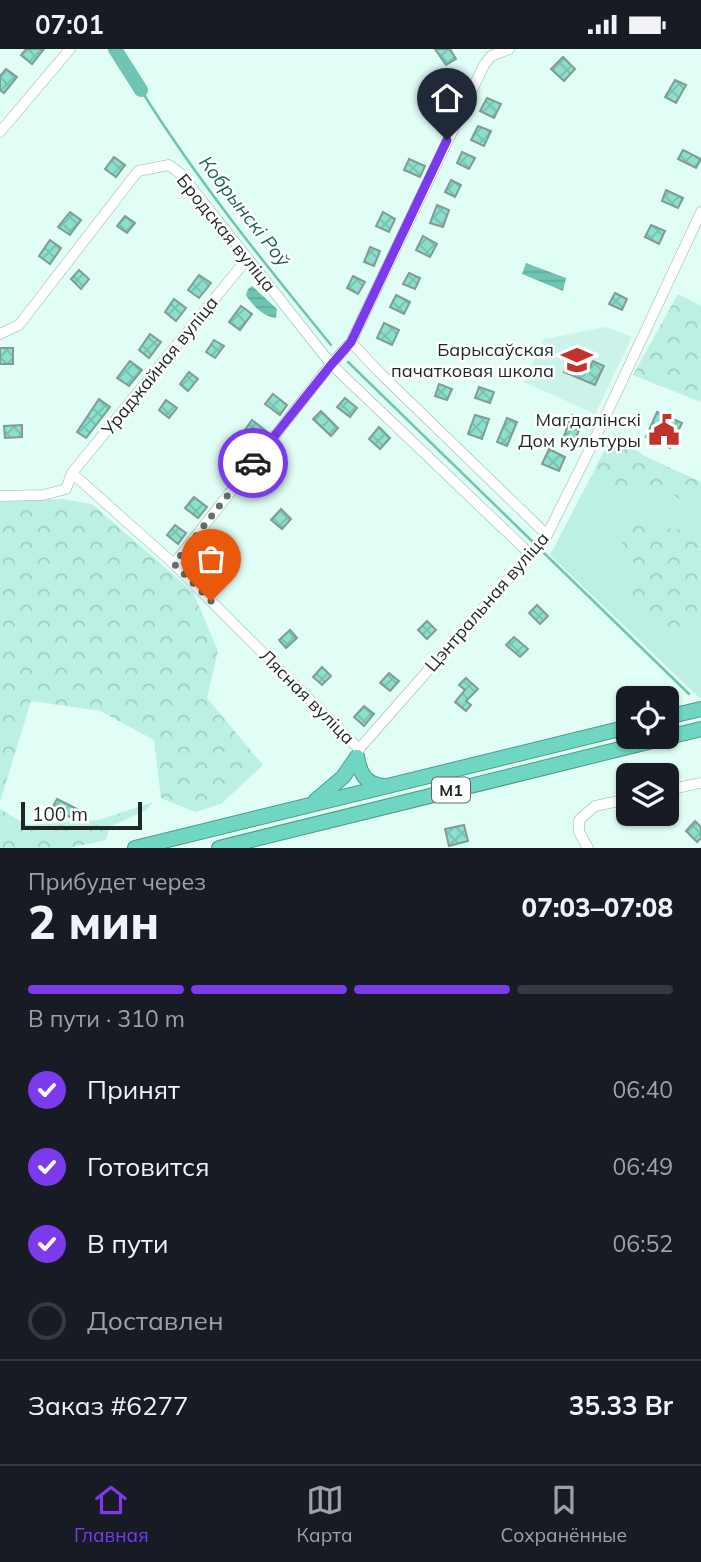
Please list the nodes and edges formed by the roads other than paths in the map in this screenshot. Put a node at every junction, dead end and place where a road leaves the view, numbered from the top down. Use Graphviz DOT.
graph roads {
  1 [pos="70,49"];
  2 [pos="509,49"];
  3 [pos="0,132"];
  4 [pos="701,212"];
  5 [pos="247,259"];
  6 [pos="0,334"];
  7 [pos="351,342"];
  8 [pos="331,365"];
  9 [pos="72,473"];
  10 [pos="0,496"];
  11 [pos="547,535"];
  12 [pos="530,554"];
  13 [pos="174,564"];
  14 [pos="701,709"];
  15 [pos="679,714"];
  16 [pos="701,729"];
  17 [pos="616,730"];
  18 [pos="358,753"];
  19 [pos="701,783"];
  20 [pos="384,786"];
  21 [pos="679,788"];
  22 [pos="616,802"];
  23 [pos="311,804"];
  24 [pos="278,833"];
  25 [pos="135,848"];
  26 [pos="219,848"];
  27 [pos="260,848"];
  28 [pos="588,848"];
  1 -- 3 [label="street"];
  2 -- 7 [label="street"];
  4 -- 11 [label="street, Цэнтральная вуліца"];
  5 -- 6 [label="street, Бродская вуліца"];
  5 -- 8 [label="street, Бродская вуліца"];
  5 -- 9 [label="street, Ураджайная вуліца"];
  7 -- 8 [label="street"];
  7 -- 11 [label="street"];
  8 -- 12 [label="street, Бродская вуліца"];
  8 -- 13 [label="street"];
  9 -- 10 [label="street"];
  9 -- 13 [label="street, Лясная вуліца"];
  11 -- 12 [label="street, Цэнтральная вуліца"];
  12 -- 18 [label="street, Цэнтральная вуліца"];
  13 -- 18 [label="street, Лясная вуліца"];
  14 -- 15 [label="highway"];
  16 -- 24 [label="highway, М1"];
  17 -- 20 [label="highway, М1"];
  18 -- 20 [label="highway"];
  18 -- 23 [label="highway"];
  19 -- 21 [label="street"];
  20 -- 23 [label="highway, М1"];
  22 -- 28 [label="street"];
  23 -- 25 [label="highway, М1"];
  24 -- 26 [label="highway, М1"];
  24 -- 27 [label="highway"];
}
